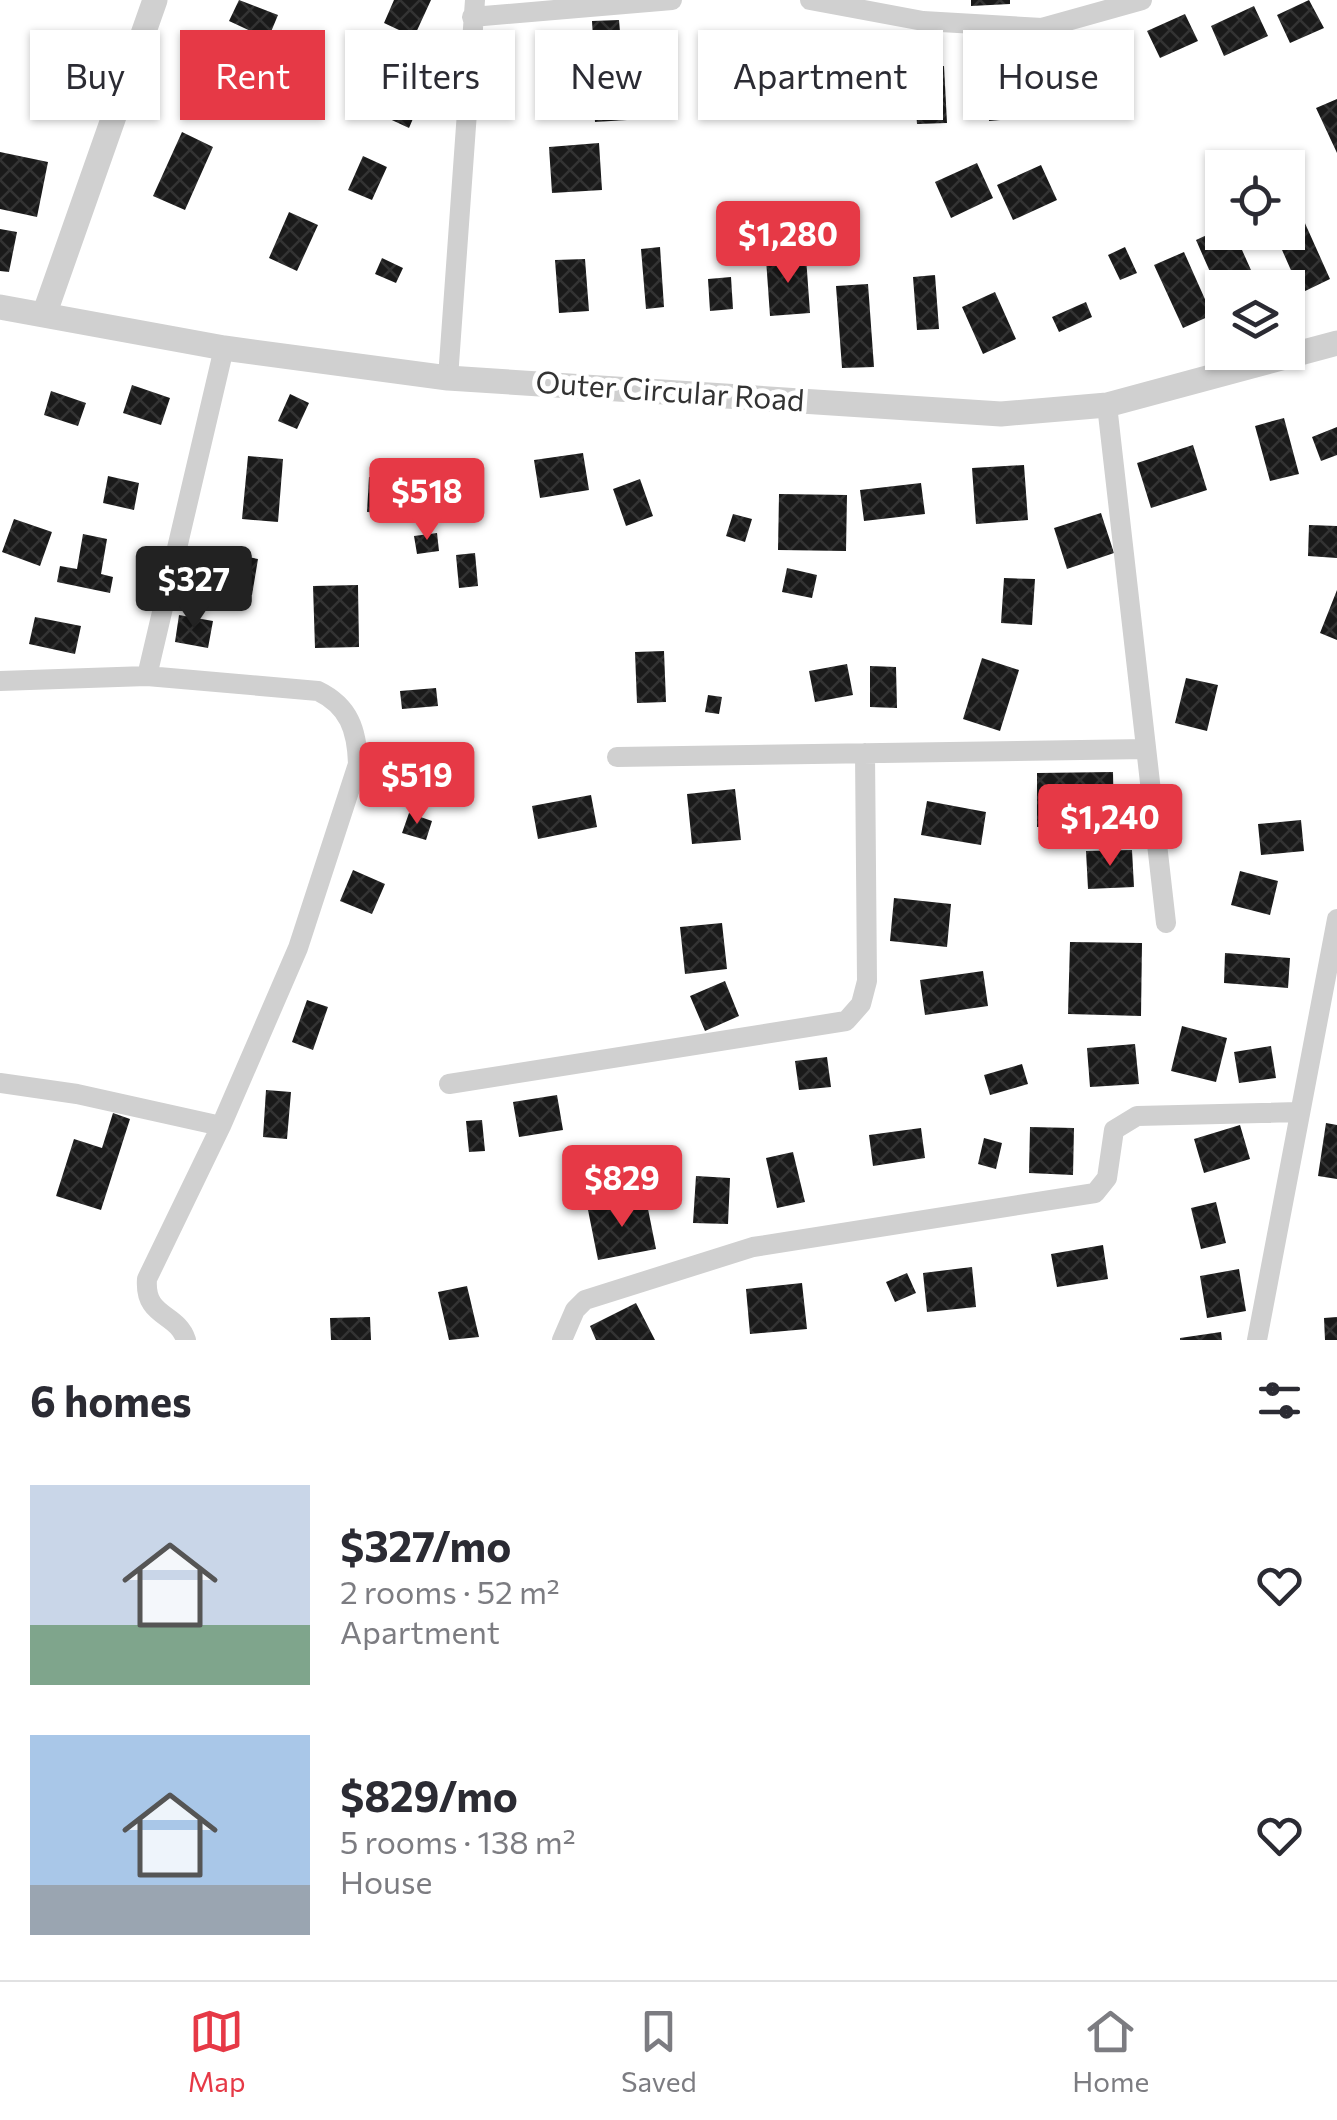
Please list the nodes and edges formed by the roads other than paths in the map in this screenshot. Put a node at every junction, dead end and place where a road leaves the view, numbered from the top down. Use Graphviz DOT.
graph roads {
  1 [pos="155,0"];
  2 [pos="672,0"];
  3 [pos="810,0"];
  4 [pos="1142,0"];
  5 [pos="473,8"];
  6 [pos="0,307"];
  7 [pos="44,315"];
  8 [pos="1337,343"];
  9 [pos="224,348"];
  10 [pos="448,378"];
  11 [pos="1107,405"];
  12 [pos="146,676"];
  13 [pos="0,680"];
  14 [pos="1146,749"];
  15 [pos="865,753"];
  16 [pos="617,757"];
  17 [pos="1337,919"];
  18 [pos="1166,923"];
  19 [pos="0,1083"];
  20 [pos="449,1084"];
  21 [pos="1298,1112"];
  22 [pos="221,1126"];
  23 [pos="186,1340"];
  24 [pos="562,1340"];
  25 [pos="1257,1340"];
  1 -- 7 [label="street"];
  2 -- 5 [label="street"];
  3 -- 4 [label="street"];
  5 -- 10 [label="street"];
  6 -- 7 [label="street, Outer Circular Road"];
  7 -- 9 [label="street, Outer Circular Road"];
  8 -- 11 [label="street, Outer Circular Road"];
  9 -- 10 [label="street, Outer Circular Road"];
  9 -- 12 [label="street"];
  10 -- 11 [label="street, Outer Circular Road"];
  11 -- 14 [label="street"];
  12 -- 13 [label="street"];
  12 -- 22 [label="street"];
  14 -- 15 [label="street"];
  14 -- 18 [label="street"];
  15 -- 16 [label="street"];
  15 -- 20 [label="street"];
  17 -- 21 [label="street"];
  19 -- 22 [label="street"];
  21 -- 24 [label="street"];
  21 -- 25 [label="street"];
  22 -- 23 [label="street"];
}
